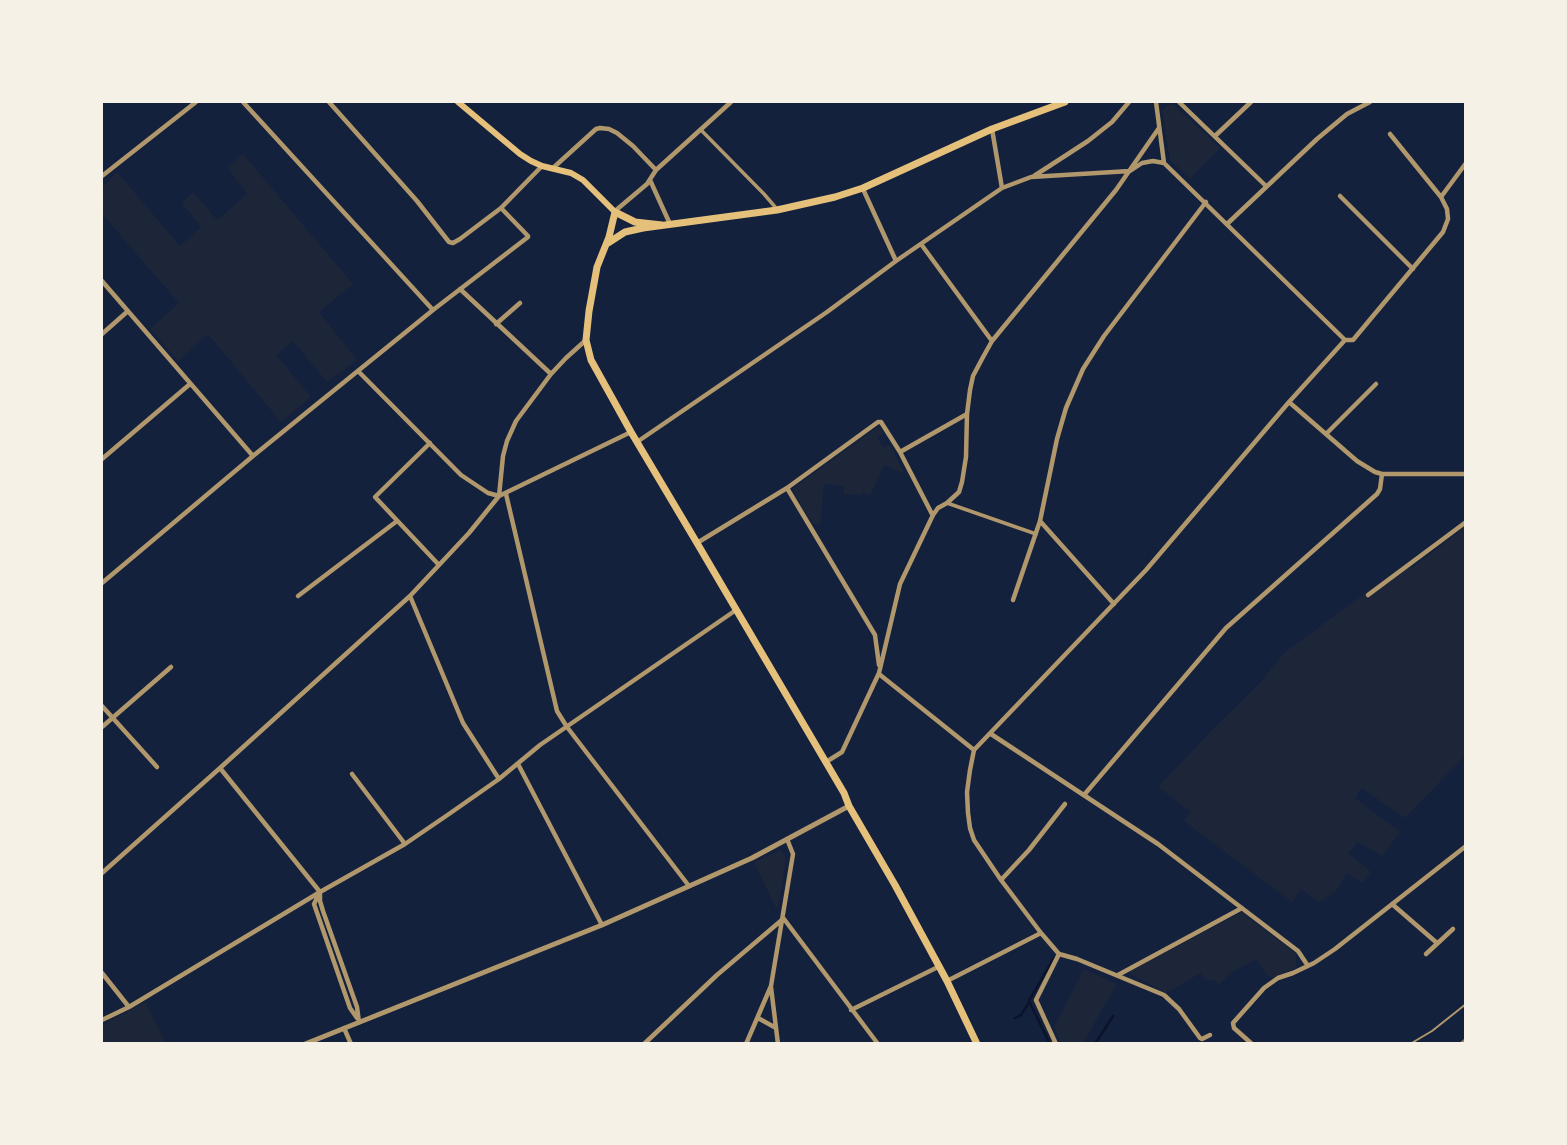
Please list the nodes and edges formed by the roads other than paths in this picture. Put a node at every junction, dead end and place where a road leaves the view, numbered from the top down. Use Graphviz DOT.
graph roads {
  1 [pos="196,102"];
  2 [pos="243,102"];
  3 [pos="329,102"];
  4 [pos="458,102"];
  5 [pos="731,102"];
  6 [pos="1065,102"];
  7 [pos="1129,102"];
  8 [pos="1156,102"];
  9 [pos="1178,102"];
  10 [pos="1251,102"];
  11 [pos="1370,102"];
  12 [pos="1159,128"];
  13 [pos="992,129"];
  14 [pos="701,130"];
  15 [pos="1390,134"];
  16 [pos="1215,136"];
  17 [pos="1164,163"];
  18 [pos="1465,163"];
  19 [pos="542,166"];
  20 [pos="553,168"];
  21 [pos="656,170"];
  22 [pos="1130,171"];
  23 [pos="102,174"];
  24 [pos="1031,177"];
  25 [pos="650,179"];
  26 [pos="1266,186"];
  27 [pos="863,188"];
  28 [pos="1002,188"];
  29 [pos="1340,196"];
  30 [pos="1441,197"];
  31 [pos="1206,202"];
  32 [pos="502,208"];
  33 [pos="778,210"];
  34 [pos="616,214"];
  35 [pos="666,224"];
  36 [pos="1227,224"];
  37 [pos="625,232"];
  38 [pos="921,244"];
  39 [pos="606,245"];
  40 [pos="896,261"];
  41 [pos="1413,269"];
  42 [pos="102,281"];
  43 [pos="460,289"];
  44 [pos="520,303"];
  45 [pos="433,310"];
  46 [pos="128,311"];
  47 [pos="496,324"];
  48 [pos="102,334"];
  49 [pos="586,340"];
  50 [pos="1345,340"];
  51 [pos="992,341"];
  52 [pos="358,371"];
  53 [pos="551,374"];
  54 [pos="190,384"];
  55 [pos="1376,384"];
  56 [pos="1289,402"];
  57 [pos="967,414"];
  58 [pos="631,432"];
  59 [pos="1326,434"];
  60 [pos="430,443"];
  61 [pos="636,443"];
  62 [pos="900,452"];
  63 [pos="253,456"];
  64 [pos="102,459"];
  65 [pos="1382,474"];
  66 [pos="1465,474"];
  67 [pos="787,488"];
  68 [pos="506,494"];
  69 [pos="499,496"];
  70 [pos="947,503"];
  71 [pos="933,515"];
  72 [pos="397,521"];
  73 [pos="1040,521"];
  74 [pos="1465,522"];
  75 [pos="1037,534"];
  76 [pos="697,543"];
  77 [pos="439,565"];
  78 [pos="102,583"];
  79 [pos="1368,595"];
  80 [pos="298,596"];
  81 [pos="410,596"];
  82 [pos="1013,600"];
  83 [pos="1114,604"];
  84 [pos="736,610"];
  85 [pos="171,667"];
  86 [pos="879,673"];
  87 [pos="102,706"];
  88 [pos="112,718"];
  89 [pos="102,727"];
  90 [pos="567,727"];
  91 [pos="991,734"];
  92 [pos="974,750"];
  93 [pos="826,762"];
  94 [pos="518,764"];
  95 [pos="157,767"];
  96 [pos="220,768"];
  97 [pos="352,774"];
  98 [pos="499,779"];
  99 [pos="1084,795"];
  100 [pos="1065,804"];
  101 [pos="849,806"];
  102 [pos="788,838"];
  103 [pos="405,844"];
  104 [pos="1465,846"];
  105 [pos="102,873"];
  106 [pos="1001,880"];
  107 [pos="689,886"];
  108 [pos="320,892"];
  109 [pos="1392,904"];
  110 [pos="1242,908"];
  111 [pos="783,919"];
  112 [pos="602,925"];
  113 [pos="1454,929"];
  114 [pos="1041,933"];
  115 [pos="1437,943"];
  116 [pos="1059,954"];
  117 [pos="1426,954"];
  118 [pos="939,966"];
  119 [pos="1308,966"];
  120 [pos="102,973"];
  121 [pos="1117,975"];
  122 [pos="947,981"];
  123 [pos="771,986"];
  124 [pos="1465,1004"];
  125 [pos="129,1007"];
  126 [pos="852,1010"];
  127 [pos="758,1018"];
  128 [pos="102,1020"];
  129 [pos="359,1022"];
  130 [pos="344,1028"];
  131 [pos="777,1028"];
  132 [pos="1210,1035"];
  133 [pos="305,1044"];
  134 [pos="351,1044"];
  135 [pos="644,1044"];
  136 [pos="746,1044"];
  137 [pos="778,1044"];
  138 [pos="878,1044"];
  139 [pos="977,1044"];
  140 [pos="1056,1044"];
  141 [pos="1252,1044"];
  142 [pos="1409,1044"];
  1 -- 23 [label="street"];
  2 -- 45 [label="street"];
  3 -- 32 [label="street"];
  4 -- 19 [label="main road"];
  5 -- 14 [label="street"];
  6 -- 13 [label="main road"];
  7 -- 24 [label="street"];
  8 -- 12 [label="street"];
  9 -- 16 [label="street"];
  10 -- 16 [label="street"];
  11 -- 26 [label="street"];
  12 -- 17 [label="street"];
  12 -- 22 [label="street"];
  13 -- 27 [label="main road"];
  13 -- 28 [label="street"];
  14 -- 21 [label="street"];
  14 -- 33 [label="street"];
  15 -- 30 [label="street"];
  16 -- 26 [label="street"];
  17 -- 22 [label="street"];
  17 -- 31 [label="street"];
  18 -- 30 [label="street"];
  19 -- 20 [label="main road"];
  19 -- 32 [label="street"];
  20 -- 21 [label="street"];
  20 -- 34 [label="main road"];
  21 -- 25 [label="street"];
  22 -- 24 [label="street"];
  22 -- 51 [label="street"];
  24 -- 28 [label="street"];
  25 -- 34 [label="street"];
  25 -- 35 [label="street"];
  26 -- 36 [label="street"];
  27 -- 33 [label="main road"];
  27 -- 40 [label="street"];
  28 -- 38 [label="street"];
  29 -- 41 [label="street"];
  30 -- 41 [label="street"];
  31 -- 36 [label="street"];
  31 -- 73 [label="street"];
  32 -- 43 [label="street"];
  33 -- 35 [label="main road"];
  34 -- 35 [label="main road"];
  34 -- 37 [label="main road"];
  34 -- 39 [label="main road"];
  35 -- 37 [label="main road"];
  36 -- 50 [label="street"];
  37 -- 39 [label="main road"];
  38 -- 40 [label="street"];
  38 -- 51 [label="street"];
  39 -- 49 [label="main road"];
  40 -- 61 [label="street"];
  41 -- 50 [label="street"];
  42 -- 46 [label="street"];
  43 -- 45 [label="street"];
  43 -- 47 [label="street"];
  44 -- 47 [label="street"];
  45 -- 52 [label="street"];
  46 -- 48 [label="street"];
  46 -- 54 [label="street"];
  47 -- 53 [label="street"];
  49 -- 53 [label="street"];
  49 -- 58 [label="main road"];
  50 -- 56 [label="street"];
  51 -- 57 [label="street"];
  52 -- 60 [label="street"];
  52 -- 63 [label="street"];
  53 -- 69 [label="street"];
  54 -- 63 [label="street"];
  54 -- 64 [label="street"];
  55 -- 59 [label="street"];
  56 -- 59 [label="street"];
  56 -- 83 [label="street"];
  57 -- 62 [label="street"];
  57 -- 70 [label="street"];
  58 -- 61 [label="main road"];
  58 -- 68 [label="street"];
  59 -- 65 [label="street"];
  60 -- 69 [label="street"];
  60 -- 72 [label="street"];
  61 -- 76 [label="main road"];
  62 -- 67 [label="street"];
  62 -- 71 [label="street"];
  63 -- 78 [label="street"];
  65 -- 66 [label="street"];
  65 -- 99 [label="street"];
  67 -- 76 [label="street"];
  67 -- 86 [label="street"];
  68 -- 69 [label="street"];
  68 -- 90 [label="street"];
  69 -- 77 [label="street"];
  70 -- 71 [label="street"];
  70 -- 75 [label="street"];
  71 -- 86 [label="street"];
  72 -- 77 [label="street"];
  72 -- 80 [label="street"];
  73 -- 75 [label="street"];
  73 -- 83 [label="street"];
  74 -- 79 [label="street"];
  75 -- 82 [label="street"];
  76 -- 84 [label="main road"];
  77 -- 81 [label="street"];
  81 -- 96 [label="street"];
  81 -- 98 [label="street"];
  83 -- 91 [label="street"];
  84 -- 90 [label="street"];
  84 -- 93 [label="main road"];
  85 -- 88 [label="street"];
  86 -- 92 [label="street"];
  86 -- 93 [label="street"];
  87 -- 88 [label="street"];
  88 -- 89 [label="street"];
  88 -- 95 [label="street"];
  90 -- 94 [label="street"];
  90 -- 107 [label="street"];
  91 -- 92 [label="street"];
  91 -- 99 [label="street"];
  92 -- 106 [label="street"];
  93 -- 101 [label="main road"];
  94 -- 98 [label="street"];
  94 -- 112 [label="street"];
  96 -- 105 [label="street"];
  96 -- 108 [label="street"];
  97 -- 103 [label="street"];
  98 -- 103 [label="street"];
  99 -- 110 [label="street"];
  100 -- 106 [label="street"];
  101 -- 102 [label="street"];
  101 -- 118 [label="main road"];
  102 -- 107 [label="street"];
  102 -- 111 [label="street"];
  103 -- 108 [label="street"];
  104 -- 109 [label="street"];
  106 -- 114 [label="street"];
  107 -- 112 [label="street"];
  108 -- 125 [label="street"];
  108 -- 129 [label="street"];
  109 -- 115 [label="street"];
  109 -- 119 [label="street"];
  110 -- 119 [label="street"];
  110 -- 121 [label="street"];
  111 -- 123 [label="street"];
  111 -- 126 [label="street"];
  111 -- 135 [label="street"];
  112 -- 129 [label="street"];
  113 -- 115 [label="street"];
  114 -- 116 [label="street"];
  114 -- 122 [label="street"];
  115 -- 117 [label="street"];
  116 -- 121 [label="street"];
  116 -- 140 [label="street"];
  118 -- 122 [label="main road"];
  118 -- 126 [label="street"];
  119 -- 141 [label="street"];
  120 -- 125 [label="street"];
  121 -- 132 [label="street"];
  122 -- 139 [label="main road"];
  123 -- 127 [label="street"];
  123 -- 131 [label="street"];
  124 -- 142 [label="lane"];
  125 -- 128 [label="street"];
  126 -- 138 [label="street"];
  127 -- 131 [label="street"];
  127 -- 136 [label="street"];
  129 -- 130 [label="street"];
  130 -- 133 [label="street"];
  130 -- 134 [label="street"];
  131 -- 137 [label="street"];
}
